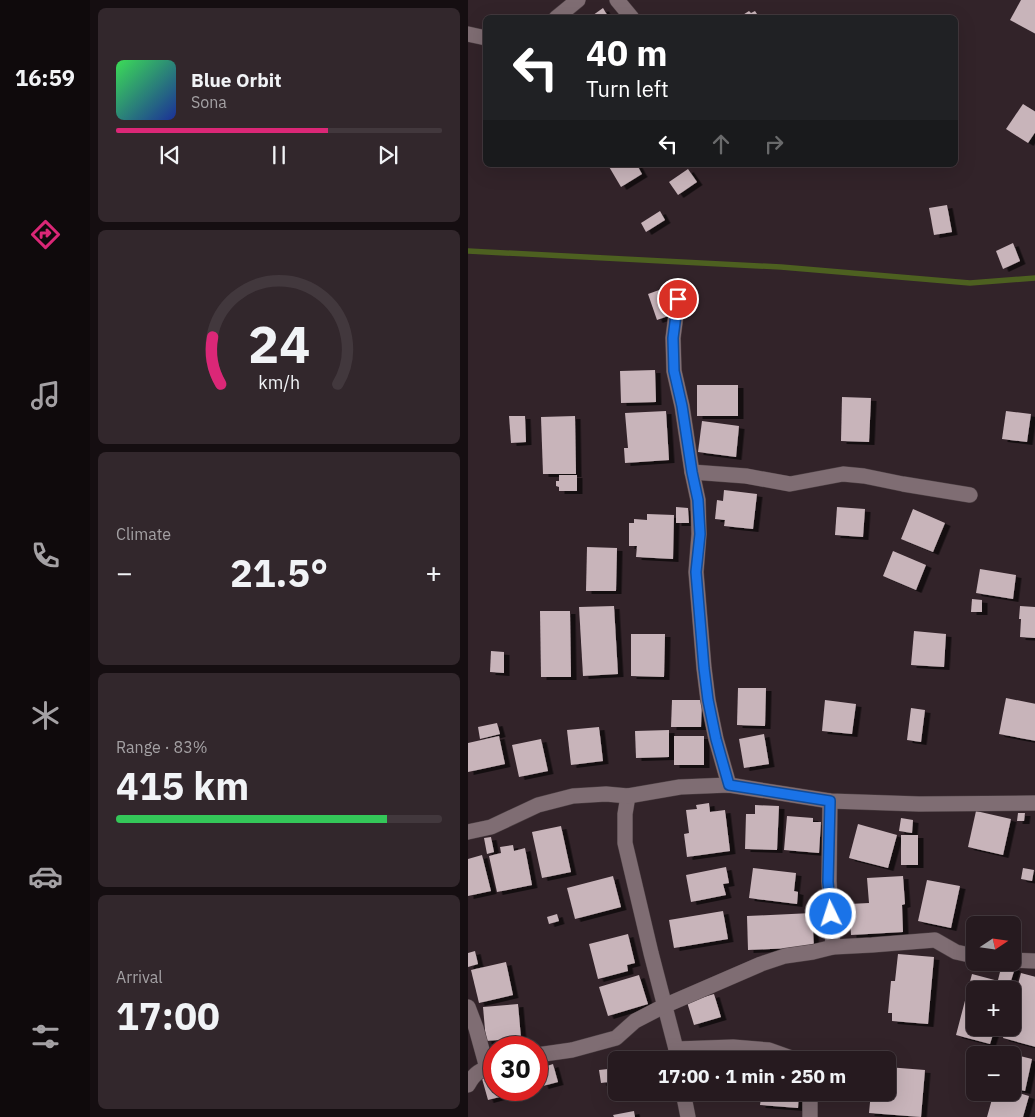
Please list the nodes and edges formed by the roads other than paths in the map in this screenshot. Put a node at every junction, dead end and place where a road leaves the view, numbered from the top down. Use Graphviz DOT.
graph roads {
  1 [pos="578,0"];
  2 [pos="617,0"];
  3 [pos="560,15"];
  4 [pos="630,15"];
  5 [pos="468,34"];
  6 [pos="483,37"];
  7 [pos="678,299"];
  8 [pos="692,472"];
  9 [pos="970,495"];
  10 [pos="729,785"];
  11 [pos="628,796"];
  12 [pos="830,801"];
  13 [pos="1036,803"];
  14 [pos="468,832"];
  15 [pos="833,947"];
  16 [pos="966,954"];
  17 [pos="1021,960"];
  18 [pos="1036,961"];
  19 [pos="664,1006"];
  20 [pos="468,1007"];
  21 [pos="483,1046"];
  22 [pos="676,1051"];
  23 [pos="701,1051"];
  24 [pos="772,1051"];
  25 [pos="548,1053"];
  26 [pos="483,1071"];
  27 [pos="468,1086"];
  28 [pos="685,1101"];
  29 [pos="810,1101"];
  30 [pos="688,1117"];
  31 [pos="810,1117"];
  1 -- 3 [label="street"];
  2 -- 4 [label="street"];
  5 -- 6 [label="street"];
  7 -- 8 [label="street"];
  8 -- 9 [label="street"];
  8 -- 10 [label="street"];
  10 -- 11 [label="street"];
  10 -- 12 [label="street"];
  11 -- 14 [label="street"];
  11 -- 19 [label="street"];
  12 -- 13 [label="street"];
  12 -- 15 [label="street"];
  15 -- 16 [label="street"];
  15 -- 19 [label="street"];
  17 -- 18 [label="street"];
  19 -- 22 [label="street"];
  19 -- 25 [label="street"];
  20 -- 21 [label="street"];
  23 -- 24 [label="street"];
  26 -- 27 [label="street"];
  28 -- 30 [label="street"];
  29 -- 31 [label="street"];
}
